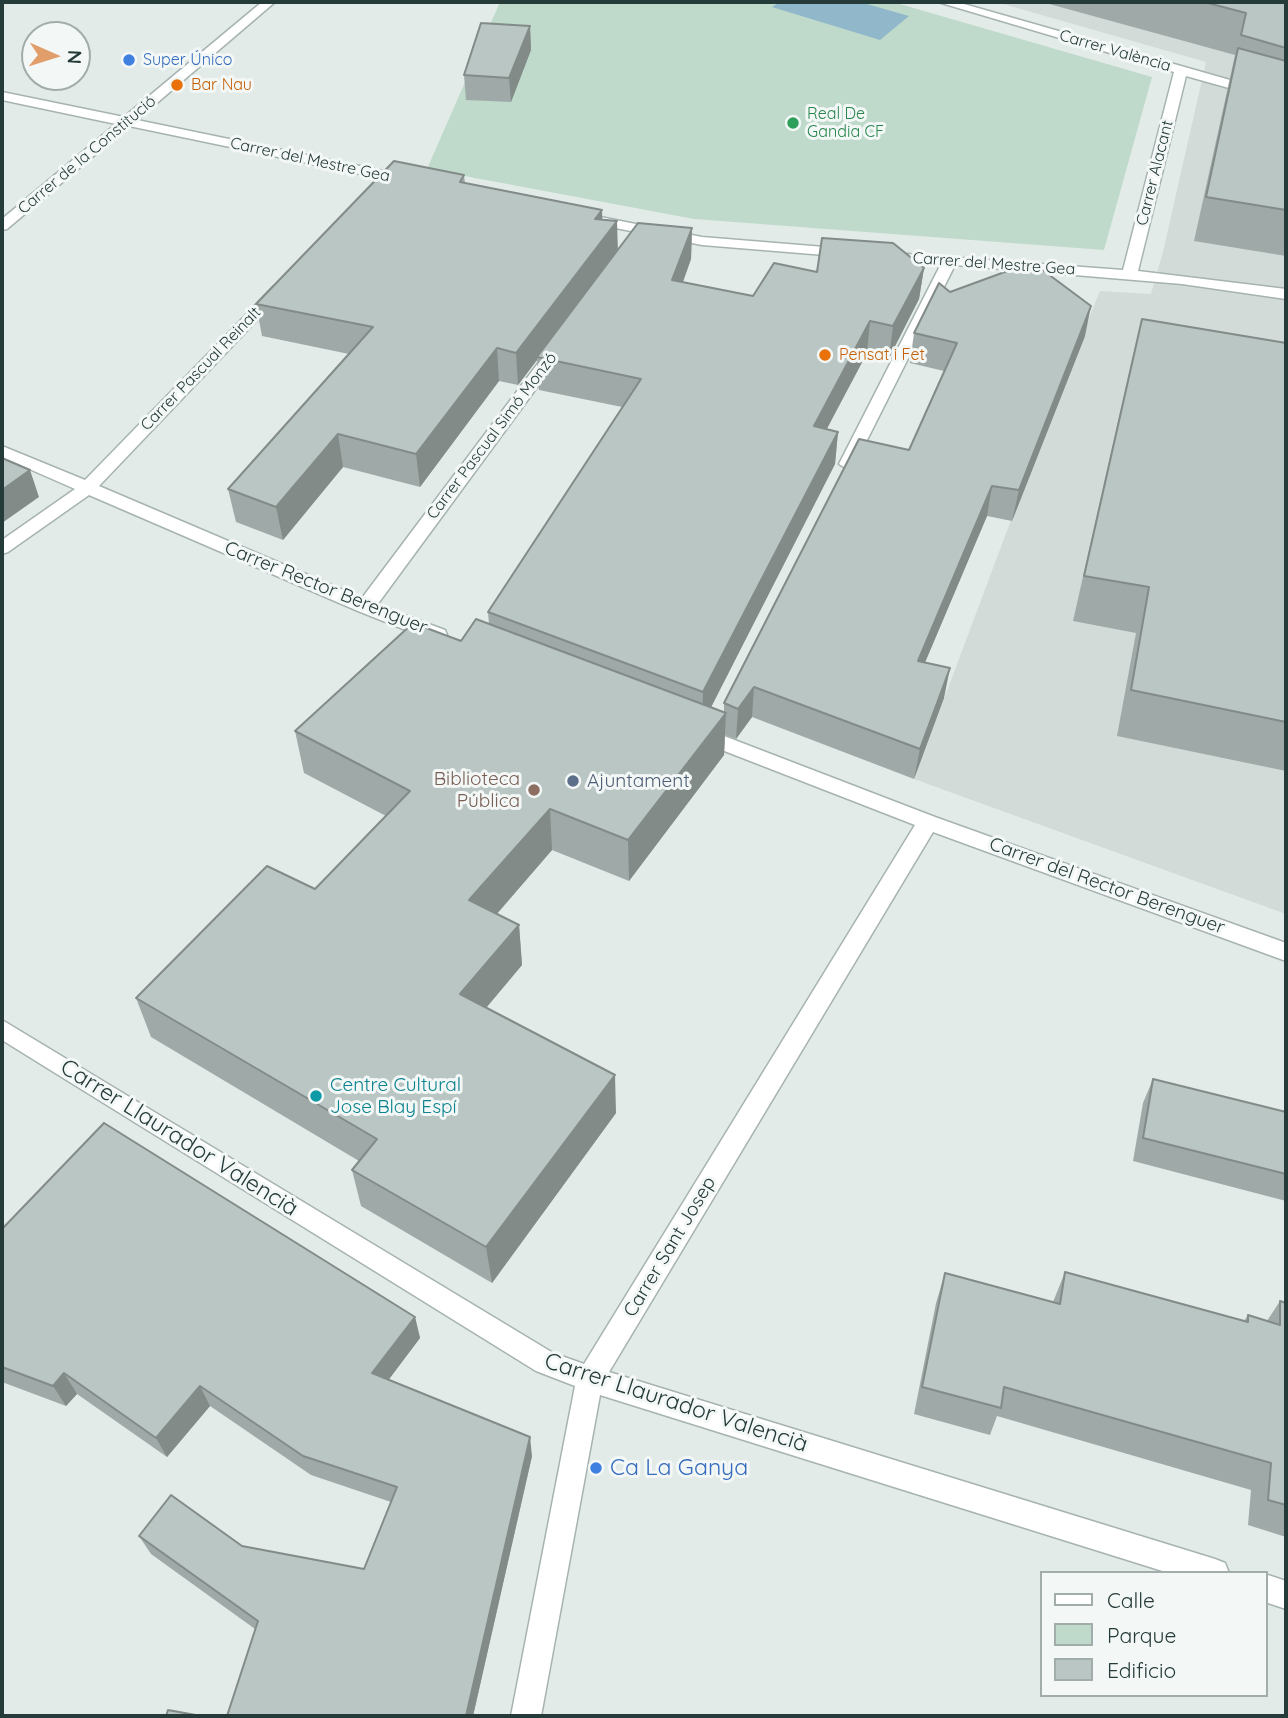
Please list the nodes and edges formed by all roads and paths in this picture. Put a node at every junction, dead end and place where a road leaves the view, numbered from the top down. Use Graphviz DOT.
graph roads {
  1 [pos="269,2"];
  2 [pos="944,2"];
  3 [pos="1181,71"];
  4 [pos="2,96"];
  5 [pos="1286,100"];
  6 [pos="127,122"];
  7 [pos="428,184"];
  8 [pos="577,216"];
  9 [pos="2,226"];
  10 [pos="950,261"];
  11 [pos="1129,275"];
  12 [pos="290,276"];
  13 [pos="1286,294"];
  14 [pos="563,342"];
  15 [pos="2,451"];
  16 [pos="839,481"];
  17 [pos="87,488"];
  18 [pos="2,548"];
  19 [pos="365,607"];
  20 [pos="454,641"];
  21 [pos="683,728"];
  22 [pos="928,821"];
  23 [pos="1286,952"];
  24 [pos="2,1029"];
  25 [pos="590,1379"];
  26 [pos="1209,1571"];
  27 [pos="1267,1589"];
  28 [pos="1286,1595"];
  29 [pos="526,1716"];
  1 -- 6 [label="street, Carrer de la Constitució"];
  2 -- 3 [label="street, Carrer València"];
  3 -- 5 [label="street, Carrer València"];
  3 -- 11 [label="street, Carrer Alacant"];
  4 -- 6 [label="street, Carrer del Mestre Gea"];
  6 -- 7 [label="street, Carrer del Mestre Gea"];
  6 -- 9 [label="street, Carrer de la Constitució"];
  8 -- 10 [label="street, Carrer del Mestre Gea"];
  10 -- 11 [label="street, Carrer del Mestre Gea"];
  10 -- 16 [label="street"];
  11 -- 13 [label="street, Carrer del Mestre Gea"];
  12 -- 17 [label="street, Carrer Pascual Reinalt"];
  14 -- 19 [label="street, Carrer Pascual Simó Monzó"];
  15 -- 17 [label="street, Carrer Rector Berenguer"];
  17 -- 18 [label="street, Carrer Pascual Reinalt"];
  17 -- 19 [label="street, Carrer Rector Berenguer"];
  19 -- 20 [label="street, Carrer Rector Berenguer"];
  21 -- 22 [label="street"];
  22 -- 23 [label="street, Carrer del Rector Berenguer"];
  22 -- 25 [label="street, Carrer Sant Josep"];
  24 -- 25 [label="street, Carrer Llaurador Valencià"];
  25 -- 26 [label="street, Carrer Llaurador Valencià"];
  25 -- 29 [label="street, Carrer Sant Josep"];
  27 -- 28 [label="street"];
}
